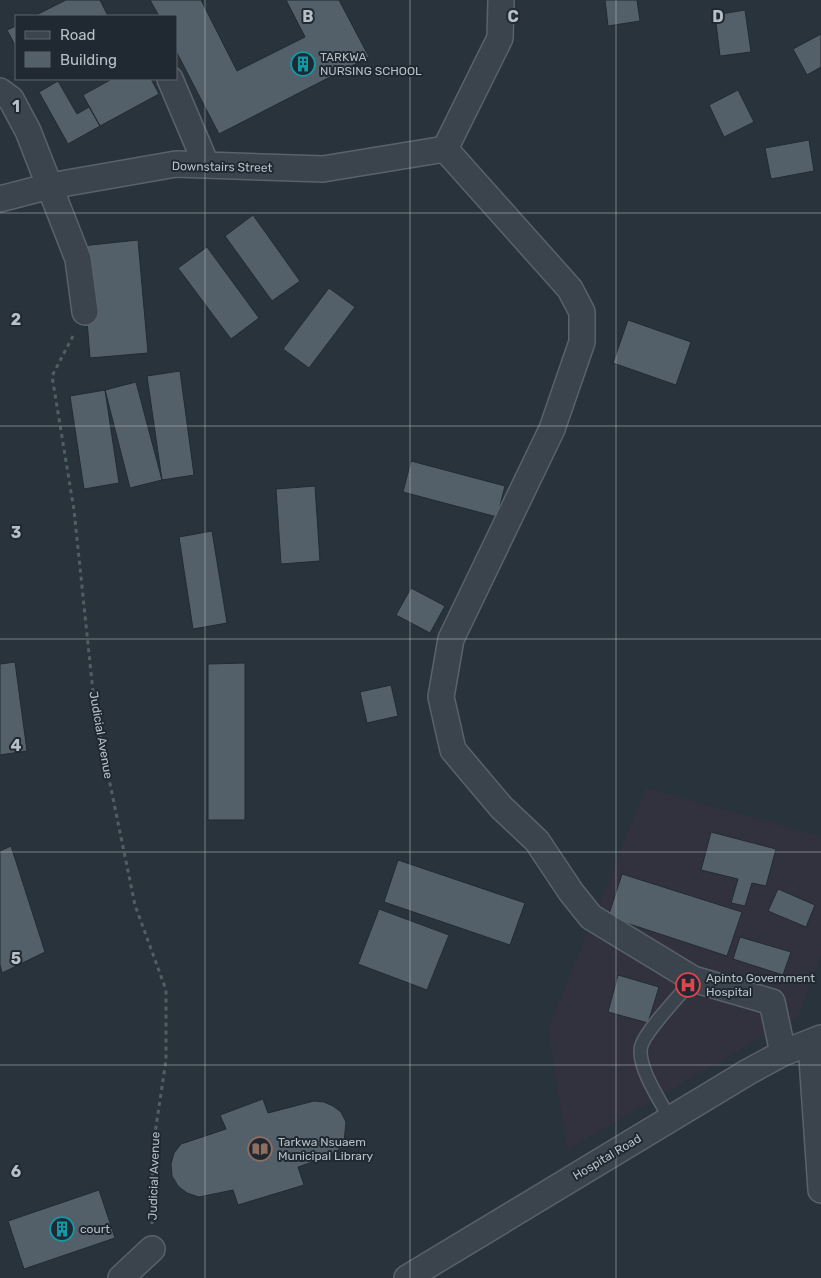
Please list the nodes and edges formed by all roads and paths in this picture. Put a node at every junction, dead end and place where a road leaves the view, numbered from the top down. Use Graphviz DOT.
graph roads {
  1 [pos="501,0"];
  2 [pos="170,80"];
  3 [pos="0,92"];
  4 [pos="445,149"];
  5 [pos="206,164"];
  6 [pos="50,186"];
  7 [pos="0,199"];
  8 [pos="86,312"];
  9 [pos="693,979"];
  10 [pos="816,1041"];
  11 [pos="783,1053"];
  12 [pos="670,1119"];
  13 [pos="821,1190"];
  14 [pos="152,1249"];
  15 [pos="121,1278"];
  16 [pos="407,1278"];
  1 -- 4 [label="street"];
  2 -- 5 [label="street"];
  3 -- 6 [label="street"];
  4 -- 5 [label="street, Downstairs Street"];
  4 -- 9 [label="street"];
  5 -- 6 [label="street, Downstairs Street"];
  6 -- 7 [label="street, Downstairs Street"];
  6 -- 8 [label="street"];
  8 -- 14 [label="path, Judicial Avenue"];
  9 -- 11 [label="street"];
  9 -- 12 [label="lane"];
  10 -- 11 [label="street, Hospital Road"];
  10 -- 13 [label="street"];
  11 -- 12 [label="street, Hospital Road"];
  12 -- 16 [label="street, Hospital Road"];
  14 -- 15 [label="street"];
}
